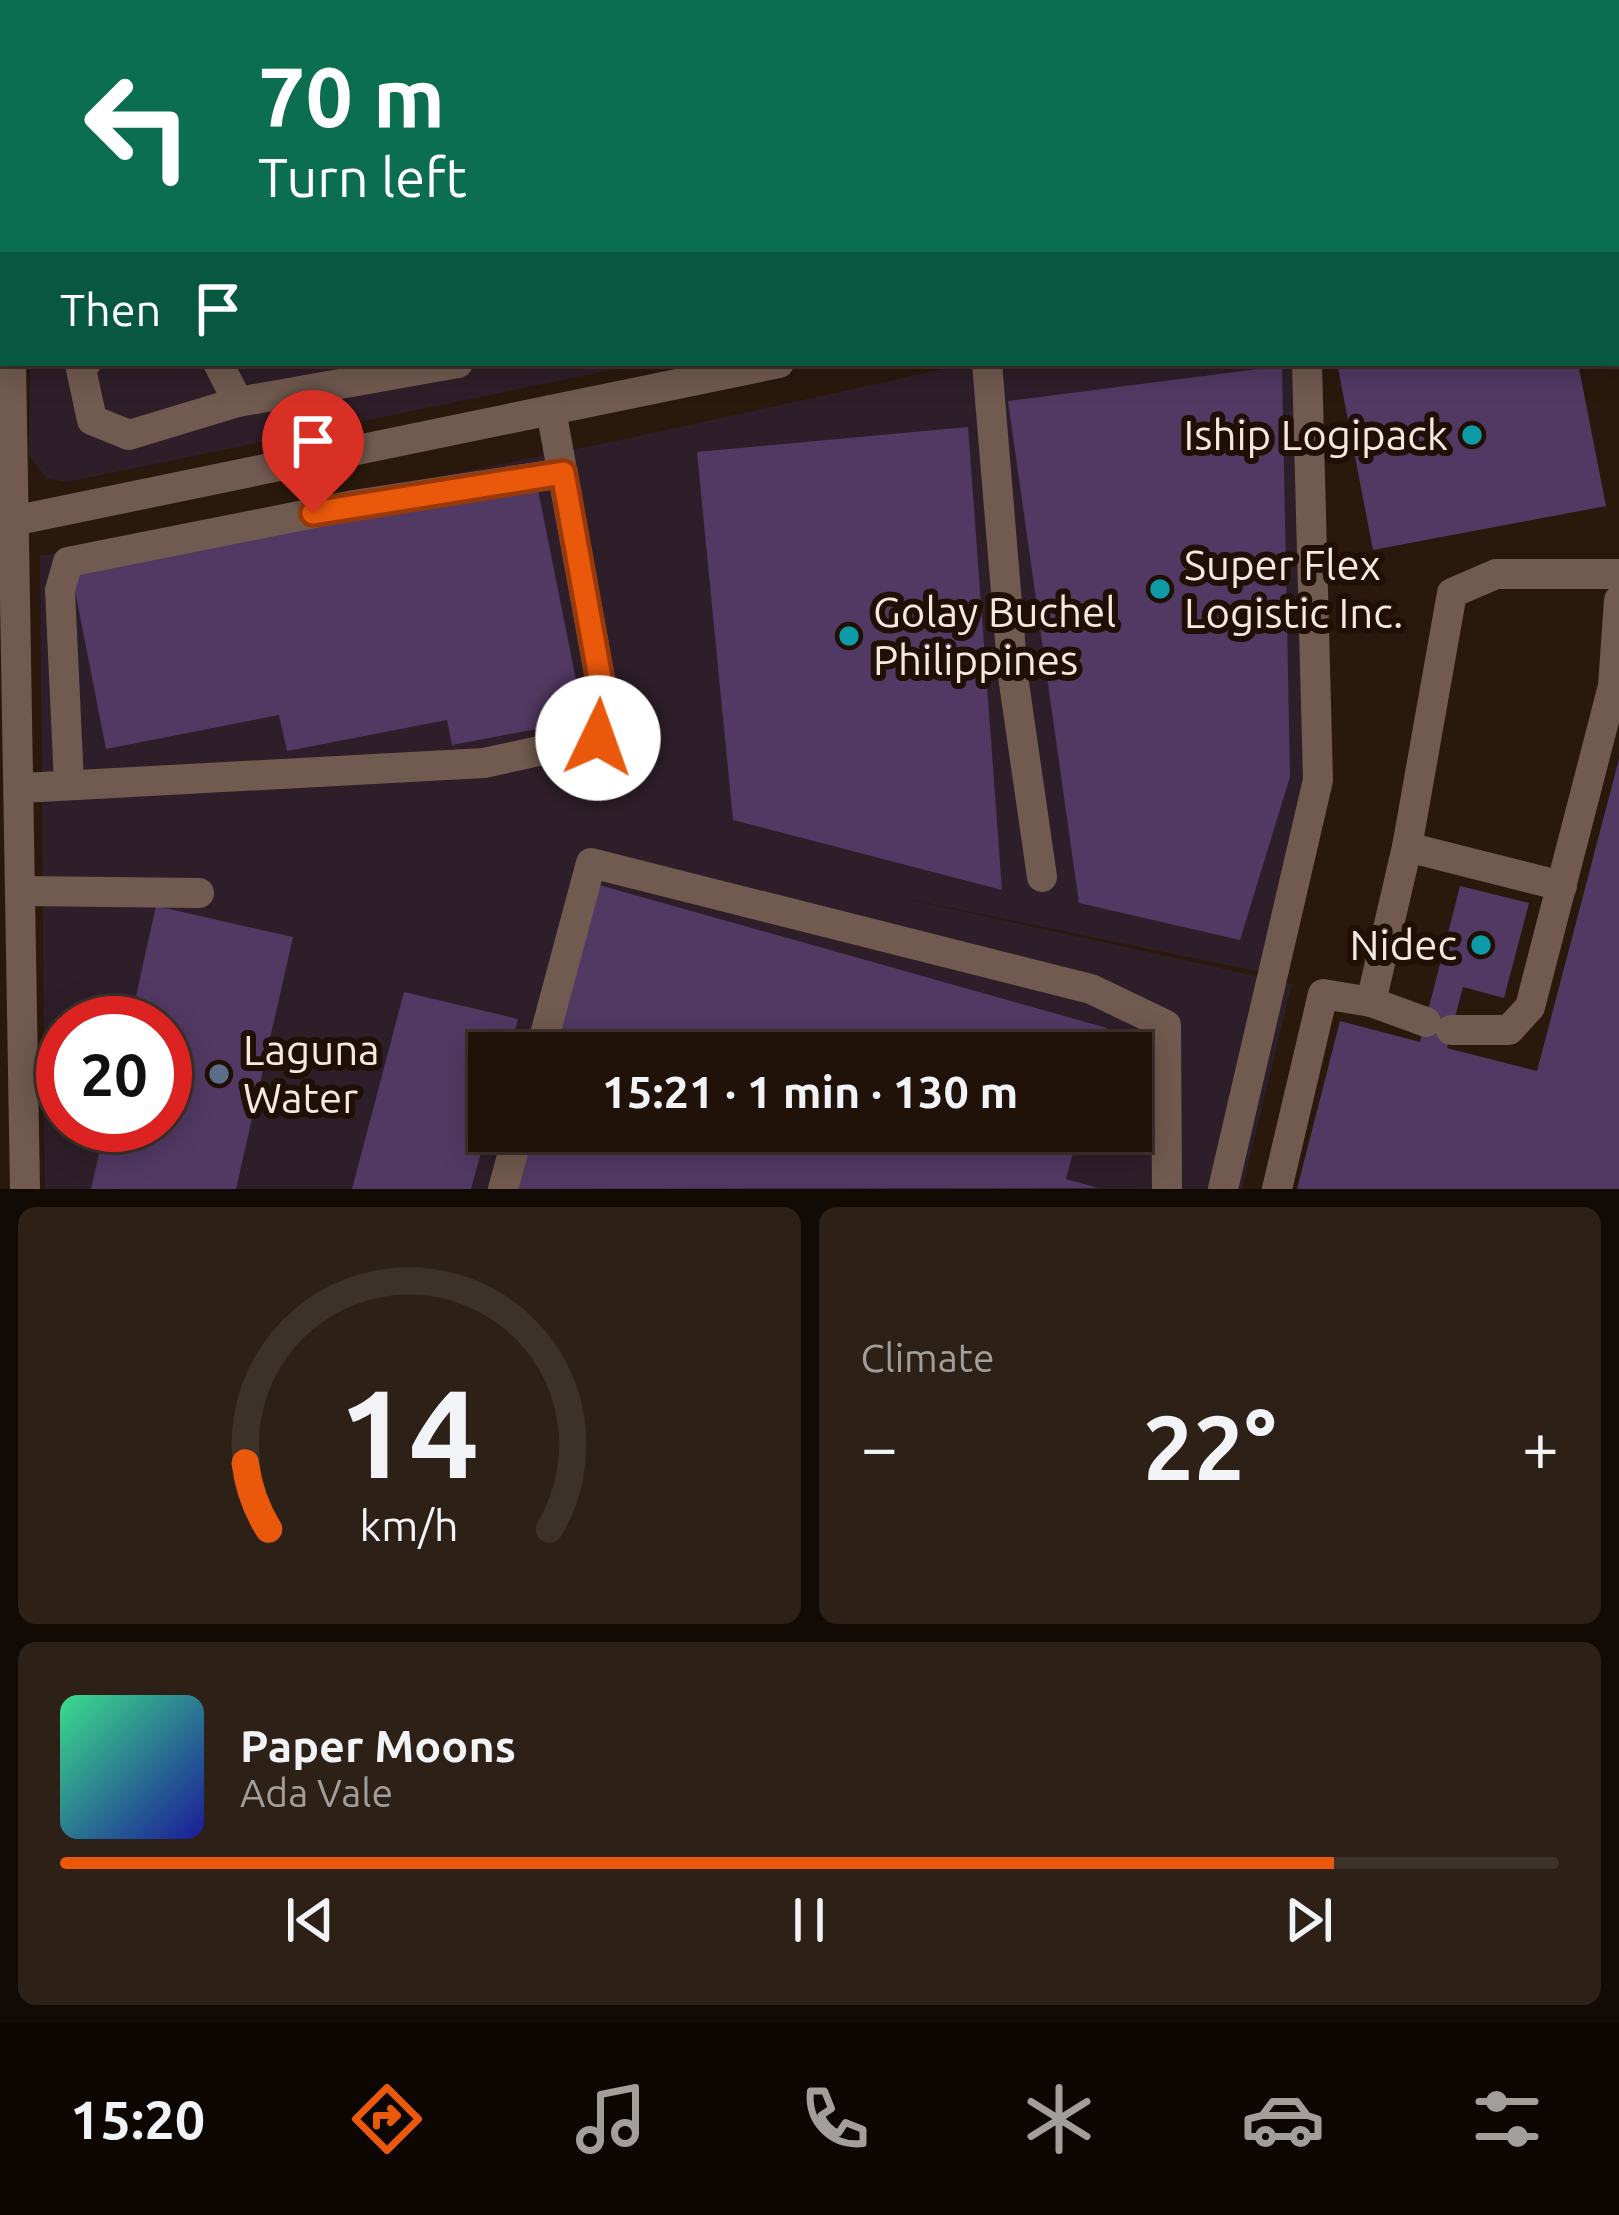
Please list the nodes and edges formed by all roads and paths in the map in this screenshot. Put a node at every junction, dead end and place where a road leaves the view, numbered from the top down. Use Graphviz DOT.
graph roads {
  1 [pos="10,366"];
  2 [pos="83,366"];
  3 [pos="220,366"];
  4 [pos="441,366"];
  5 [pos="764,366"];
  6 [pos="987,366"];
  7 [pos="1307,366"];
  8 [pos="238,402"];
  9 [pos="551,410"];
  10 [pos="563,473"];
  11 [pos="13,521"];
  12 [pos="1619,574"];
  13 [pos="1619,600"];
  14 [pos="69,783"];
  15 [pos="22,788"];
  16 [pos="1407,847"];
  17 [pos="1042,877"];
  18 [pos="1562,886"];
  19 [pos="20,891"];
  20 [pos="200,892"];
  21 [pos="1371,1002"];
  22 [pos="546,1032"];
  23 [pos="513,1152"];
  24 [pos="25,1189"];
  25 [pos="503,1189"];
  26 [pos="1167,1189"];
  27 [pos="1223,1189"];
  28 [pos="1277,1189"];
  1 -- 11 [label="street"];
  2 -- 8 [label="street"];
  3 -- 8 [label="street"];
  4 -- 8 [label="street"];
  5 -- 9 [label="street"];
  6 -- 17 [label="street"];
  7 -- 27 [label="street"];
  9 -- 10 [label="street"];
  9 -- 11 [label="street"];
  10 -- 14 [label="street"];
  10 -- 14 [label="street"];
  11 -- 15 [label="street"];
  12 -- 16 [label="street"];
  13 -- 18 [label="street"];
  14 -- 15 [label="street"];
  15 -- 19 [label="street"];
  16 -- 18 [label="street"];
  16 -- 21 [label="street"];
  18 -- 21 [label="street"];
  19 -- 20 [label="street"];
  19 -- 24 [label="street"];
  21 -- 28 [label="street"];
  22 -- 26 [label="street"];
  23 -- 25 [label="street"];
}
